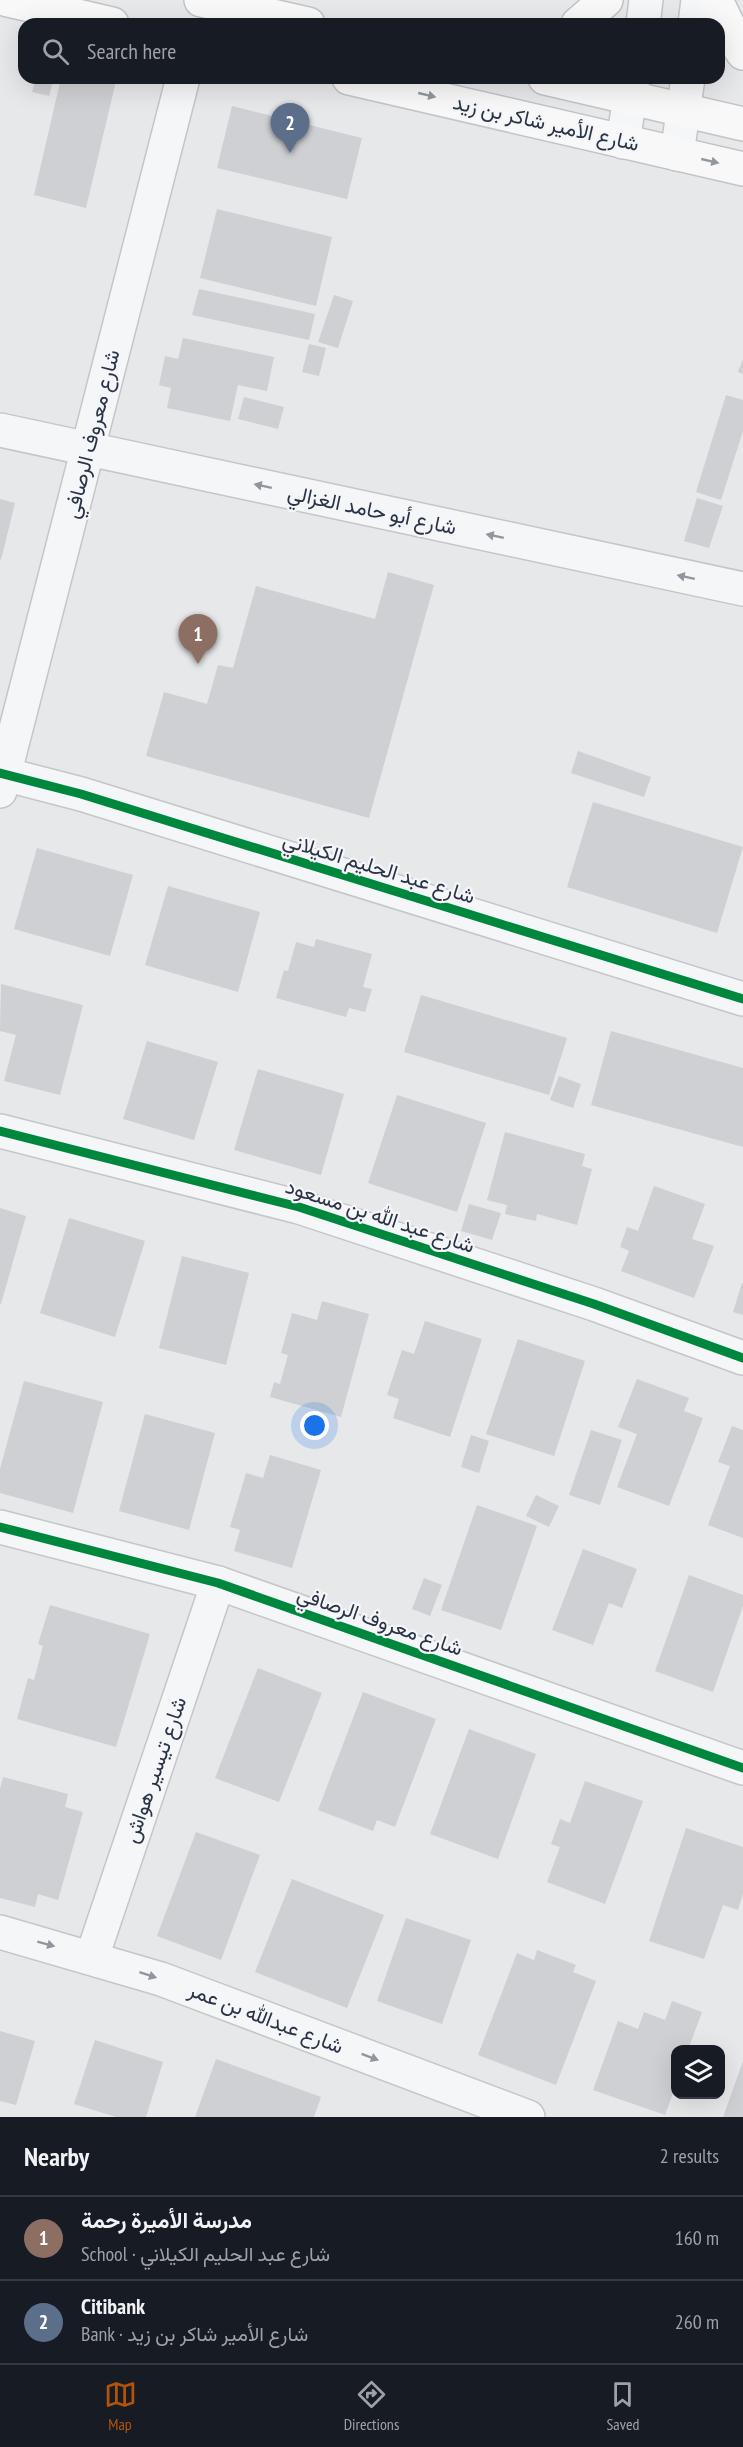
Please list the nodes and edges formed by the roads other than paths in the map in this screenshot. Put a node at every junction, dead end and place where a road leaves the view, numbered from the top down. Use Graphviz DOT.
graph roads {
  1 [pos="8,0"];
  2 [pos="201,0"];
  3 [pos="606,0"];
  4 [pos="646,0"];
  5 [pos="698,0"];
  6 [pos="716,0"];
  7 [pos="86,18"];
  8 [pos="281,18"];
  9 [pos="585,18"];
  10 [pos="643,18"];
  11 [pos="696,18"];
  12 [pos="725,18"];
  13 [pos="725,19"];
  14 [pos="743,53"];
  15 [pos="181,84"];
  16 [pos="375,84"];
  17 [pos="597,84"];
  18 [pos="687,84"];
  19 [pos="631,88"];
  20 [pos="684,111"];
  21 [pos="743,124"];
  22 [pos="623,142"];
  23 [pos="677,154"];
  24 [pos="743,169"];
  25 [pos="0,430"];
  26 [pos="89,449"];
  27 [pos="743,589"];
  28 [pos="1,779"];
  29 [pos="743,999"];
  30 [pos="0,1131"];
  31 [pos="743,1358"];
  32 [pos="0,1527"];
  33 [pos="218,1582"];
  34 [pos="742,1763"];
  35 [pos="0,1932"];
  36 [pos="92,1957"];
  37 [pos="528,2117"];
  1 -- 7 [label="main road"];
  2 -- 8 [label="main road"];
  3 -- 9 [label="main road"];
  4 -- 10 [label="street"];
  5 -- 11 [label="street"];
  6 -- 12 [label="main road"];
  13 -- 14 [label="main road"];
  15 -- 26 [label="street, شارع معروف الرصافي"];
  16 -- 22 [label="main road, شارع الأمير شاكر بن زيد, one-way"];
  17 -- 19 [label="main road, شارع الأمير شاكر بن زيد"];
  18 -- 20 [label="street"];
  19 -- 20 [label="main road, شارع الأمير شاكر بن زيد"];
  19 -- 22 [label="street"];
  20 -- 21 [label="main road, شارع الأمير شاكر بن زيد"];
  20 -- 23 [label="street"];
  22 -- 23 [label="main road, شارع الأمير شاكر بن زيد"];
  23 -- 24 [label="main road, شارع الأمير شاكر بن زيد, one-way"];
  25 -- 26 [label="street, شارع أبو حامد الغزالي"];
  27 -- 26 [label="street, شارع أبو حامد الغزالي, one-way"];
  26 -- 28 [label="street, شارع معروف الرصافي"];
  28 -- 29 [label="street, شارع عبد الحليم الكيلاني"];
  30 -- 31 [label="street, شارع عبد الله بن مسعود"];
  32 -- 33 [label="street, شارع معروف الرصافي"];
  33 -- 34 [label="street, شارع معروف الرصافي"];
  33 -- 36 [label="street, شارع تيسير هواش"];
  35 -- 36 [label="street, شارع عبدالله بن عمر, one-way"];
  36 -- 37 [label="street, شارع عبدالله بن عمر, one-way"];
}
